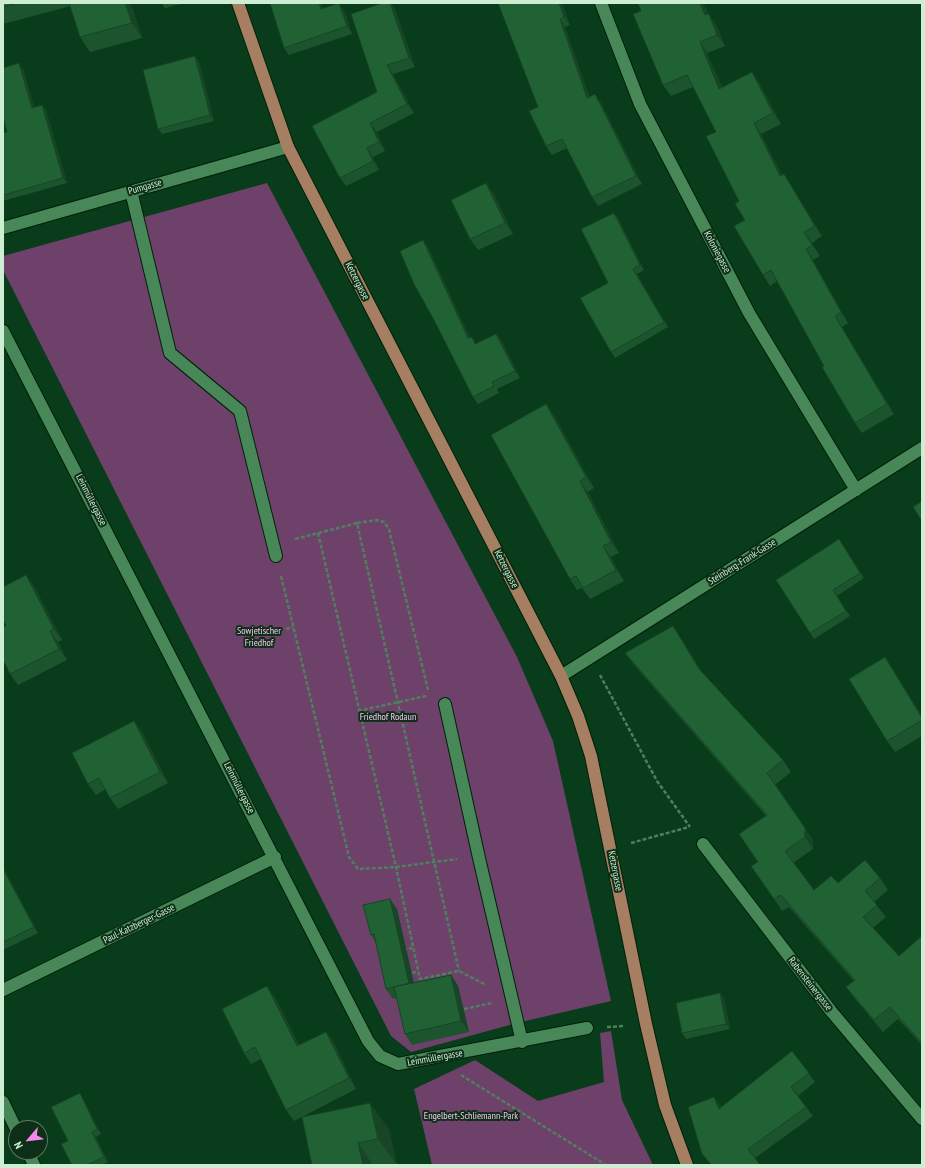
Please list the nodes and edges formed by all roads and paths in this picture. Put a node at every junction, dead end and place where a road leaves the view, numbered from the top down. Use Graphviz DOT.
graph roads {
  1 [pos="238,3"];
  2 [pos="601,3"];
  3 [pos="288,147"];
  4 [pos="131,191"];
  5 [pos="3,228"];
  6 [pos="3,330"];
  7 [pos="922,448"];
  8 [pos="856,490"];
  9 [pos="357,523"];
  10 [pos="318,533"];
  11 [pos="274,550"];
  12 [pos="293,627"];
  13 [pos="286,629"];
  14 [pos="590,657"];
  15 [pos="562,676"];
  16 [pos="398,702"];
  17 [pos="445,704"];
  18 [pos="358,711"];
  19 [pos="690,827"];
  20 [pos="702,844"];
  21 [pos="611,848"];
  22 [pos="275,857"];
  23 [pos="479,858"];
  24 [pos="434,861"];
  25 [pos="396,867"];
  26 [pos="412,948"];
  27 [pos="400,950"];
  28 [pos="418,971"];
  29 [pos="459,971"];
  30 [pos="412,973"];
  31 [pos="3,990"];
  32 [pos="512,998"];
  33 [pos="464,1009"];
  34 [pos="587,1028"];
  35 [pos="522,1042"];
  36 [pos="435,1058"];
  37 [pos="3,1102"];
  38 [pos="922,1119"];
  39 [pos="12,1120"];
  40 [pos="606,1165"];
  41 [pos="687,1165"];
  1 -- 3 [label="main road, Ketzergasse"];
  2 -- 8 [label="street, Koloniegasse"];
  3 -- 4 [label="street, Pumgasse"];
  3 -- 15 [label="main road, Ketzergasse"];
  4 -- 5 [label="street, Pumgasse"];
  4 -- 11 [label="street"];
  6 -- 22 [label="street, Leinmüllergasse"];
  7 -- 8 [label="street, Steinberg-Frank-Gasse"];
  8 -- 14 [label="street, Steinberg-Frank-Gasse"];
  9 -- 10 [label="path"];
  9 -- 16 [label="path"];
  9 -- 16 [label="path"];
  10 -- 11 [label="path"];
  10 -- 18 [label="path"];
  11 -- 12 [label="path"];
  12 -- 13 [label="path"];
  12 -- 25 [label="path"];
  14 -- 15 [label="street, Steinberg-Frank-Gasse"];
  14 -- 19 [label="path"];
  15 -- 21 [label="main road, Ketzergasse"];
  16 -- 18 [label="path"];
  16 -- 24 [label="path"];
  17 -- 23 [label="street"];
  18 -- 25 [label="path"];
  19 -- 20 [label="path"];
  19 -- 21 [label="path"];
  20 -- 38 [label="street, Rabensteinergasse"];
  21 -- 41 [label="main road, Ketzergasse"];
  22 -- 31 [label="street, Paul-Katzberger-Gasse"];
  22 -- 36 [label="street, Leinmüllergasse"];
  23 -- 24 [label="path"];
  23 -- 32 [label="street"];
  24 -- 25 [label="path"];
  24 -- 29 [label="path"];
  25 -- 26 [label="path"];
  26 -- 27 [label="path"];
  26 -- 28 [label="path"];
  28 -- 29 [label="path"];
  28 -- 30 [label="path"];
  29 -- 32 [label="path"];
  32 -- 33 [label="path"];
  32 -- 35 [label="street"];
  34 -- 35 [label="street, Leinmüllergasse"];
  35 -- 36 [label="street, Leinmüllergasse"];
  36 -- 40 [label="path"];
  37 -- 39 [label="street"];
}
